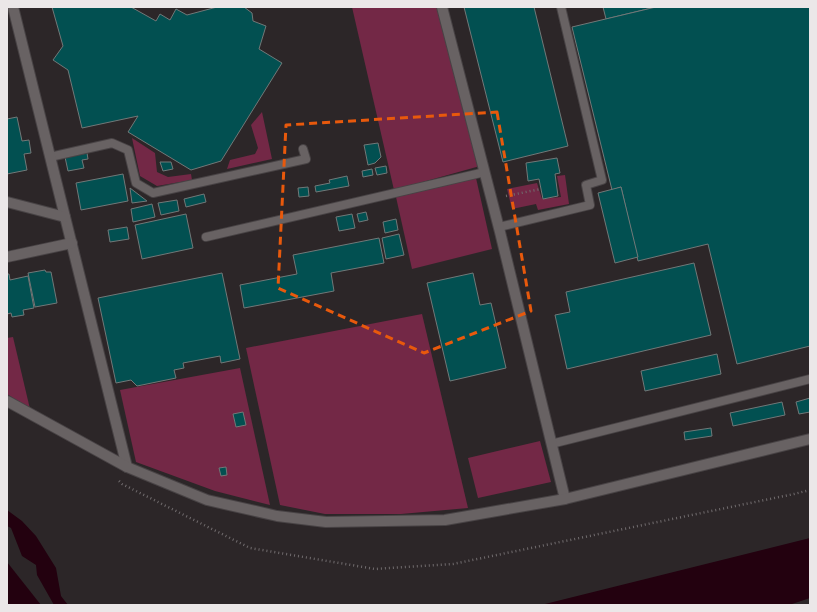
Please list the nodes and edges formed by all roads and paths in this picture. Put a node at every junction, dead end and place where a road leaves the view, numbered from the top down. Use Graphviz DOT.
graph roads {
  1 [pos="442,7"];
  2 [pos="561,7"];
  3 [pos="12,11"];
  4 [pos="303,149"];
  5 [pos="50,157"];
  6 [pos="485,172"];
  7 [pos="541,189"];
  8 [pos="492,199"];
  9 [pos="7,202"];
  10 [pos="65,217"];
  11 [pos="499,227"];
  12 [pos="206,237"];
  13 [pos="72,243"];
  14 [pos="7,257"];
  15 [pos="810,379"];
  16 [pos="7,401"];
  17 [pos="810,439"];
  18 [pos="552,444"];
  19 [pos="128,467"];
  20 [pos="565,499"];
  1 -- 6 [label="street"];
  2 -- 11 [label="lane"];
  3 -- 5 [label="street"];
  4 -- 5 [label="lane"];
  5 -- 10 [label="street"];
  6 -- 8 [label="street"];
  6 -- 12 [label="lane"];
  7 -- 8 [label="path"];
  8 -- 11 [label="street"];
  9 -- 10 [label="street"];
  10 -- 13 [label="street"];
  11 -- 18 [label="street"];
  13 -- 14 [label="street"];
  13 -- 19 [label="street"];
  15 -- 18 [label="lane"];
  16 -- 19 [label="street"];
  17 -- 20 [label="street"];
  18 -- 20 [label="street"];
  19 -- 20 [label="street"];
}
